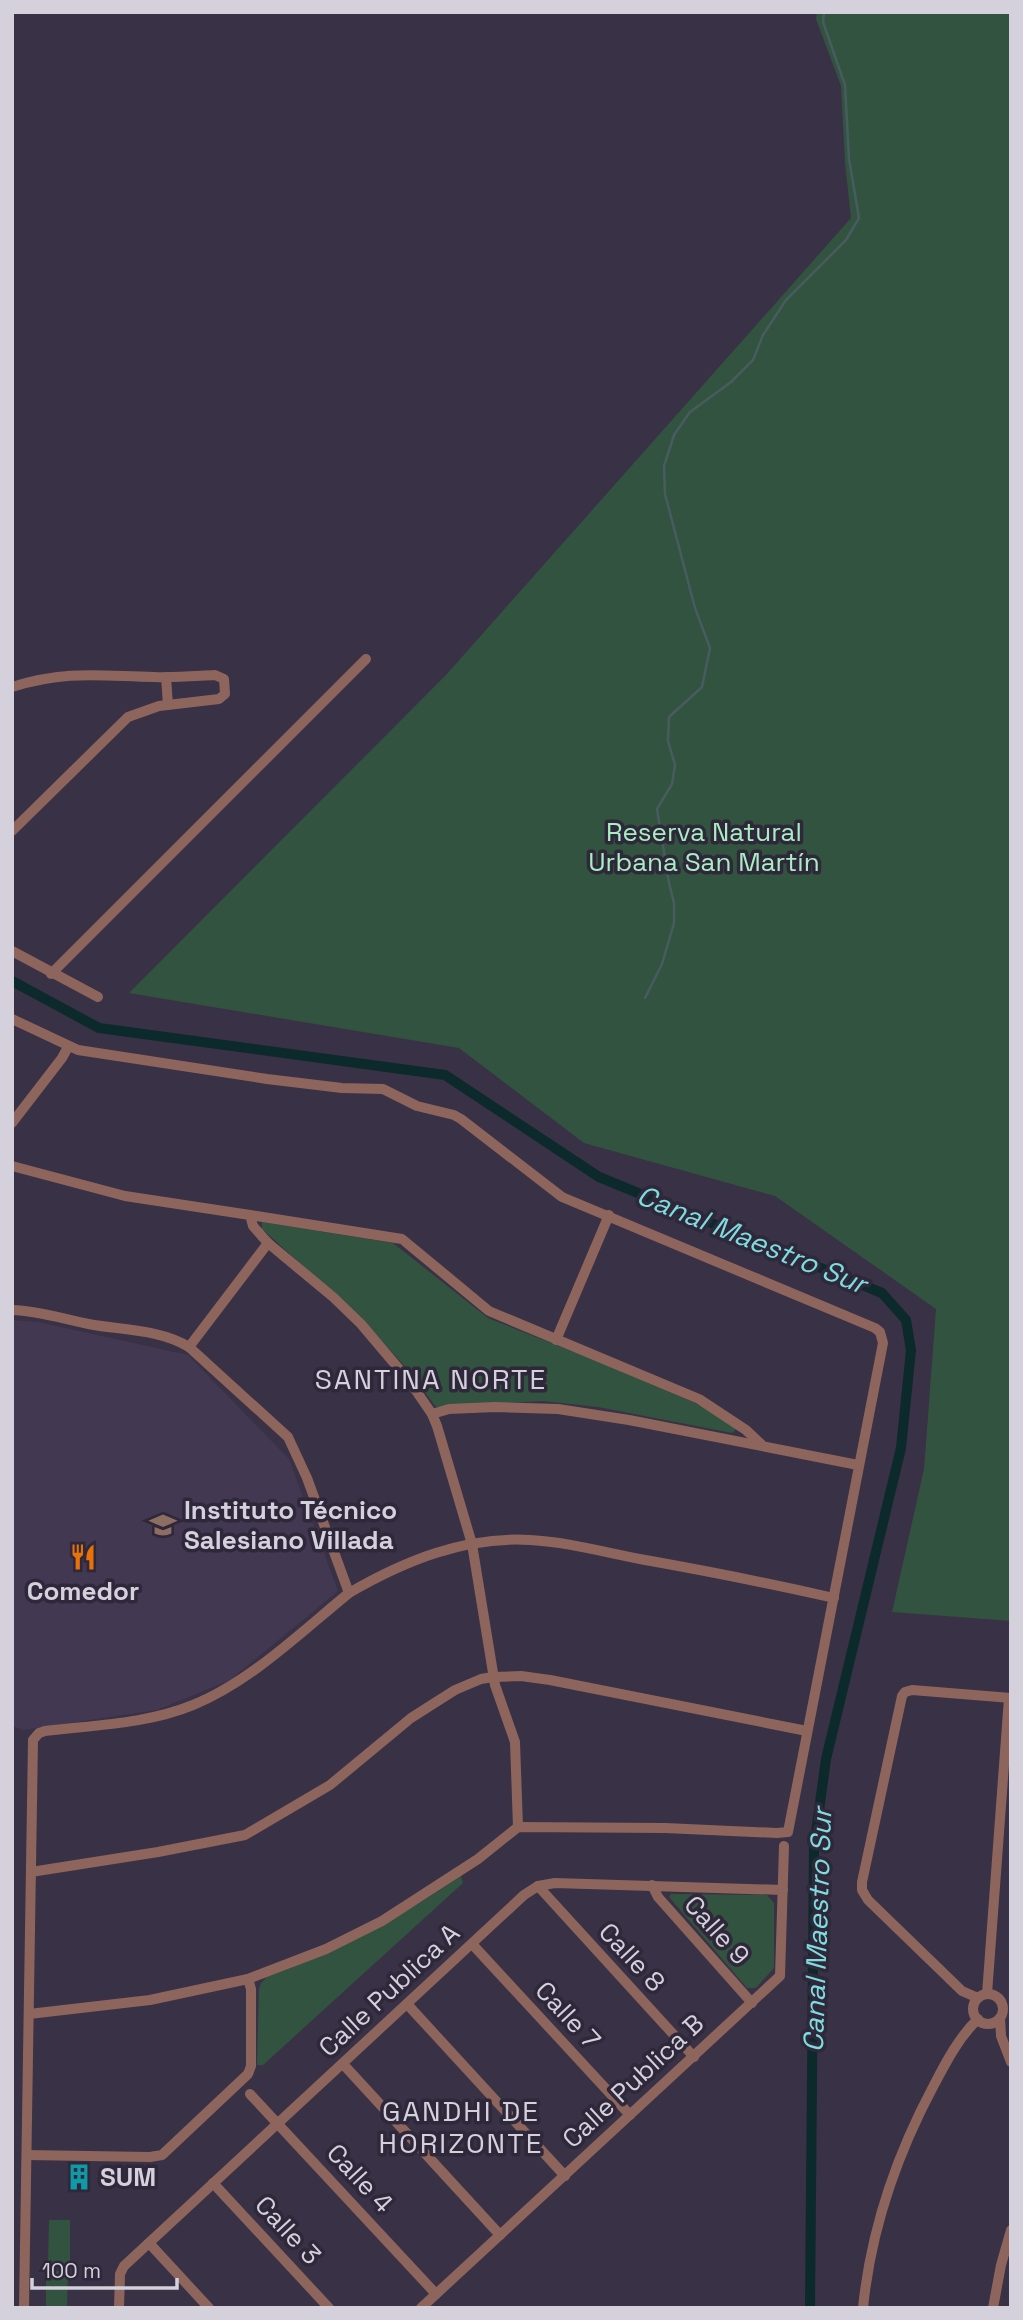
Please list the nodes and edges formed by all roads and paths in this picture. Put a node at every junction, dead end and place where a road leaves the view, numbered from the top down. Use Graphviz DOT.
graph roads {
  1 [pos="366,659"];
  2 [pos="166,677"];
  3 [pos="12,687"];
  4 [pos="168,705"];
  5 [pos="12,831"];
  6 [pos="12,951"];
  7 [pos="51,974"];
  8 [pos="98,997"];
  9 [pos="12,1019"];
  10 [pos="68,1047"];
  11 [pos="12,1124"];
  12 [pos="12,1166"];
  13 [pos="250,1215"];
  14 [pos="609,1215"];
  15 [pos="268,1243"];
  16 [pos="12,1310"];
  17 [pos="556,1340"];
  18 [pos="189,1347"];
  19 [pos="432,1414"];
  20 [pos="761,1444"];
  21 [pos="858,1465"];
  22 [pos="472,1544"];
  23 [pos="349,1593"];
  24 [pos="834,1598"];
  25 [pos="493,1676"];
  26 [pos="1010,1698"];
  27 [pos="807,1731"];
  28 [pos="518,1828"];
  29 [pos="1005,1842"];
  30 [pos="783,1846"];
  31 [pos="31,1872"];
  32 [pos="652,1885"];
  33 [pos="538,1886"];
  34 [pos="783,1890"];
  35 [pos="472,1945"];
  36 [pos="248,1979"];
  37 [pos="982,1996"];
  38 [pos="752,2003"];
  39 [pos="407,2004"];
  40 [pos="29,2014"];
  41 [pos="1000,2018"];
  42 [pos="978,2020"];
  43 [pos="694,2057"];
  44 [pos="1011,2062"];
  45 [pos="343,2064"];
  46 [pos="250,2094"];
  47 [pos="630,2115"];
  48 [pos="278,2124"];
  49 [pos="27,2155"];
  50 [pos="565,2176"];
  51 [pos="213,2183"];
  52 [pos="1011,2230"];
  53 [pos="500,2235"];
  54 [pos="149,2243"];
  55 [pos="436,2294"];
  56 [pos="25,2306"];
  57 [pos="119,2308"];
  58 [pos="209,2308"];
  59 [pos="329,2308"];
  60 [pos="421,2308"];
  61 [pos="863,2308"];
  62 [pos="993,2308"];
  1 -- 7 [label="street"];
  2 -- 3 [label="street"];
  2 -- 4 [label="street"];
  2 -- 4 [label="street"];
  4 -- 5 [label="street"];
  6 -- 7 [label="street"];
  7 -- 8 [label="street"];
  9 -- 10 [label="street"];
  10 -- 11 [label="street"];
  10 -- 14 [label="street"];
  12 -- 13 [label="street"];
  13 -- 15 [label="street"];
  13 -- 17 [label="street"];
  14 -- 17 [label="street"];
  14 -- 21 [label="street"];
  15 -- 18 [label="street"];
  15 -- 19 [label="street"];
  16 -- 18 [label="street"];
  17 -- 20 [label="street"];
  18 -- 23 [label="street"];
  19 -- 20 [label="street"];
  19 -- 22 [label="street"];
  20 -- 21 [label="street"];
  21 -- 24 [label="street"];
  22 -- 23 [label="street"];
  22 -- 24 [label="street"];
  22 -- 25 [label="street"];
  23 -- 31 [label="street"];
  24 -- 27 [label="street"];
  25 -- 27 [label="street"];
  25 -- 28 [label="street"];
  25 -- 31 [label="street"];
  26 -- 29 [label="street"];
  26 -- 37 [label="street"];
  27 -- 28 [label="street"];
  28 -- 36 [label="street"];
  29 -- 37 [label="street"];
  30 -- 34 [label="street, Calle Publica B"];
  31 -- 40 [label="street"];
  32 -- 33 [label="street"];
  32 -- 34 [label="street"];
  32 -- 38 [label="street, Calle 9"];
  33 -- 35 [label="street, Calle Publica A"];
  33 -- 43 [label="street, Calle 8"];
  34 -- 38 [label="street, Calle Publica B"];
  35 -- 39 [label="street, Calle Publica A"];
  35 -- 47 [label="street, Calle 7"];
  36 -- 40 [label="street"];
  36 -- 49 [label="street"];
  37 -- 41 [label="street"];
  37 -- 42 [label="street"];
  38 -- 43 [label="street, Calle Publica B"];
  39 -- 45 [label="street, Calle Publica A"];
  39 -- 50 [label="street"];
  40 -- 49 [label="street"];
  41 -- 42 [label="street"];
  41 -- 44 [label="street"];
  42 -- 61 [label="street"];
  43 -- 47 [label="street, Calle Publica B"];
  45 -- 48 [label="street, Calle Publica A"];
  45 -- 53 [label="street"];
  46 -- 48 [label="street, Calle 4"];
  47 -- 50 [label="street, Calle Publica B"];
  48 -- 51 [label="street, Calle Publica A"];
  48 -- 55 [label="street, Calle 4"];
  49 -- 56 [label="street"];
  50 -- 53 [label="street, Calle Publica B"];
  51 -- 54 [label="street, Calle Publica A"];
  51 -- 59 [label="street, Calle 3"];
  52 -- 62 [label="street"];
  53 -- 55 [label="street, Calle Publica B"];
  54 -- 57 [label="street, Calle Publica A"];
  54 -- 58 [label="street"];
  55 -- 60 [label="street, Calle Publica B"];
}
